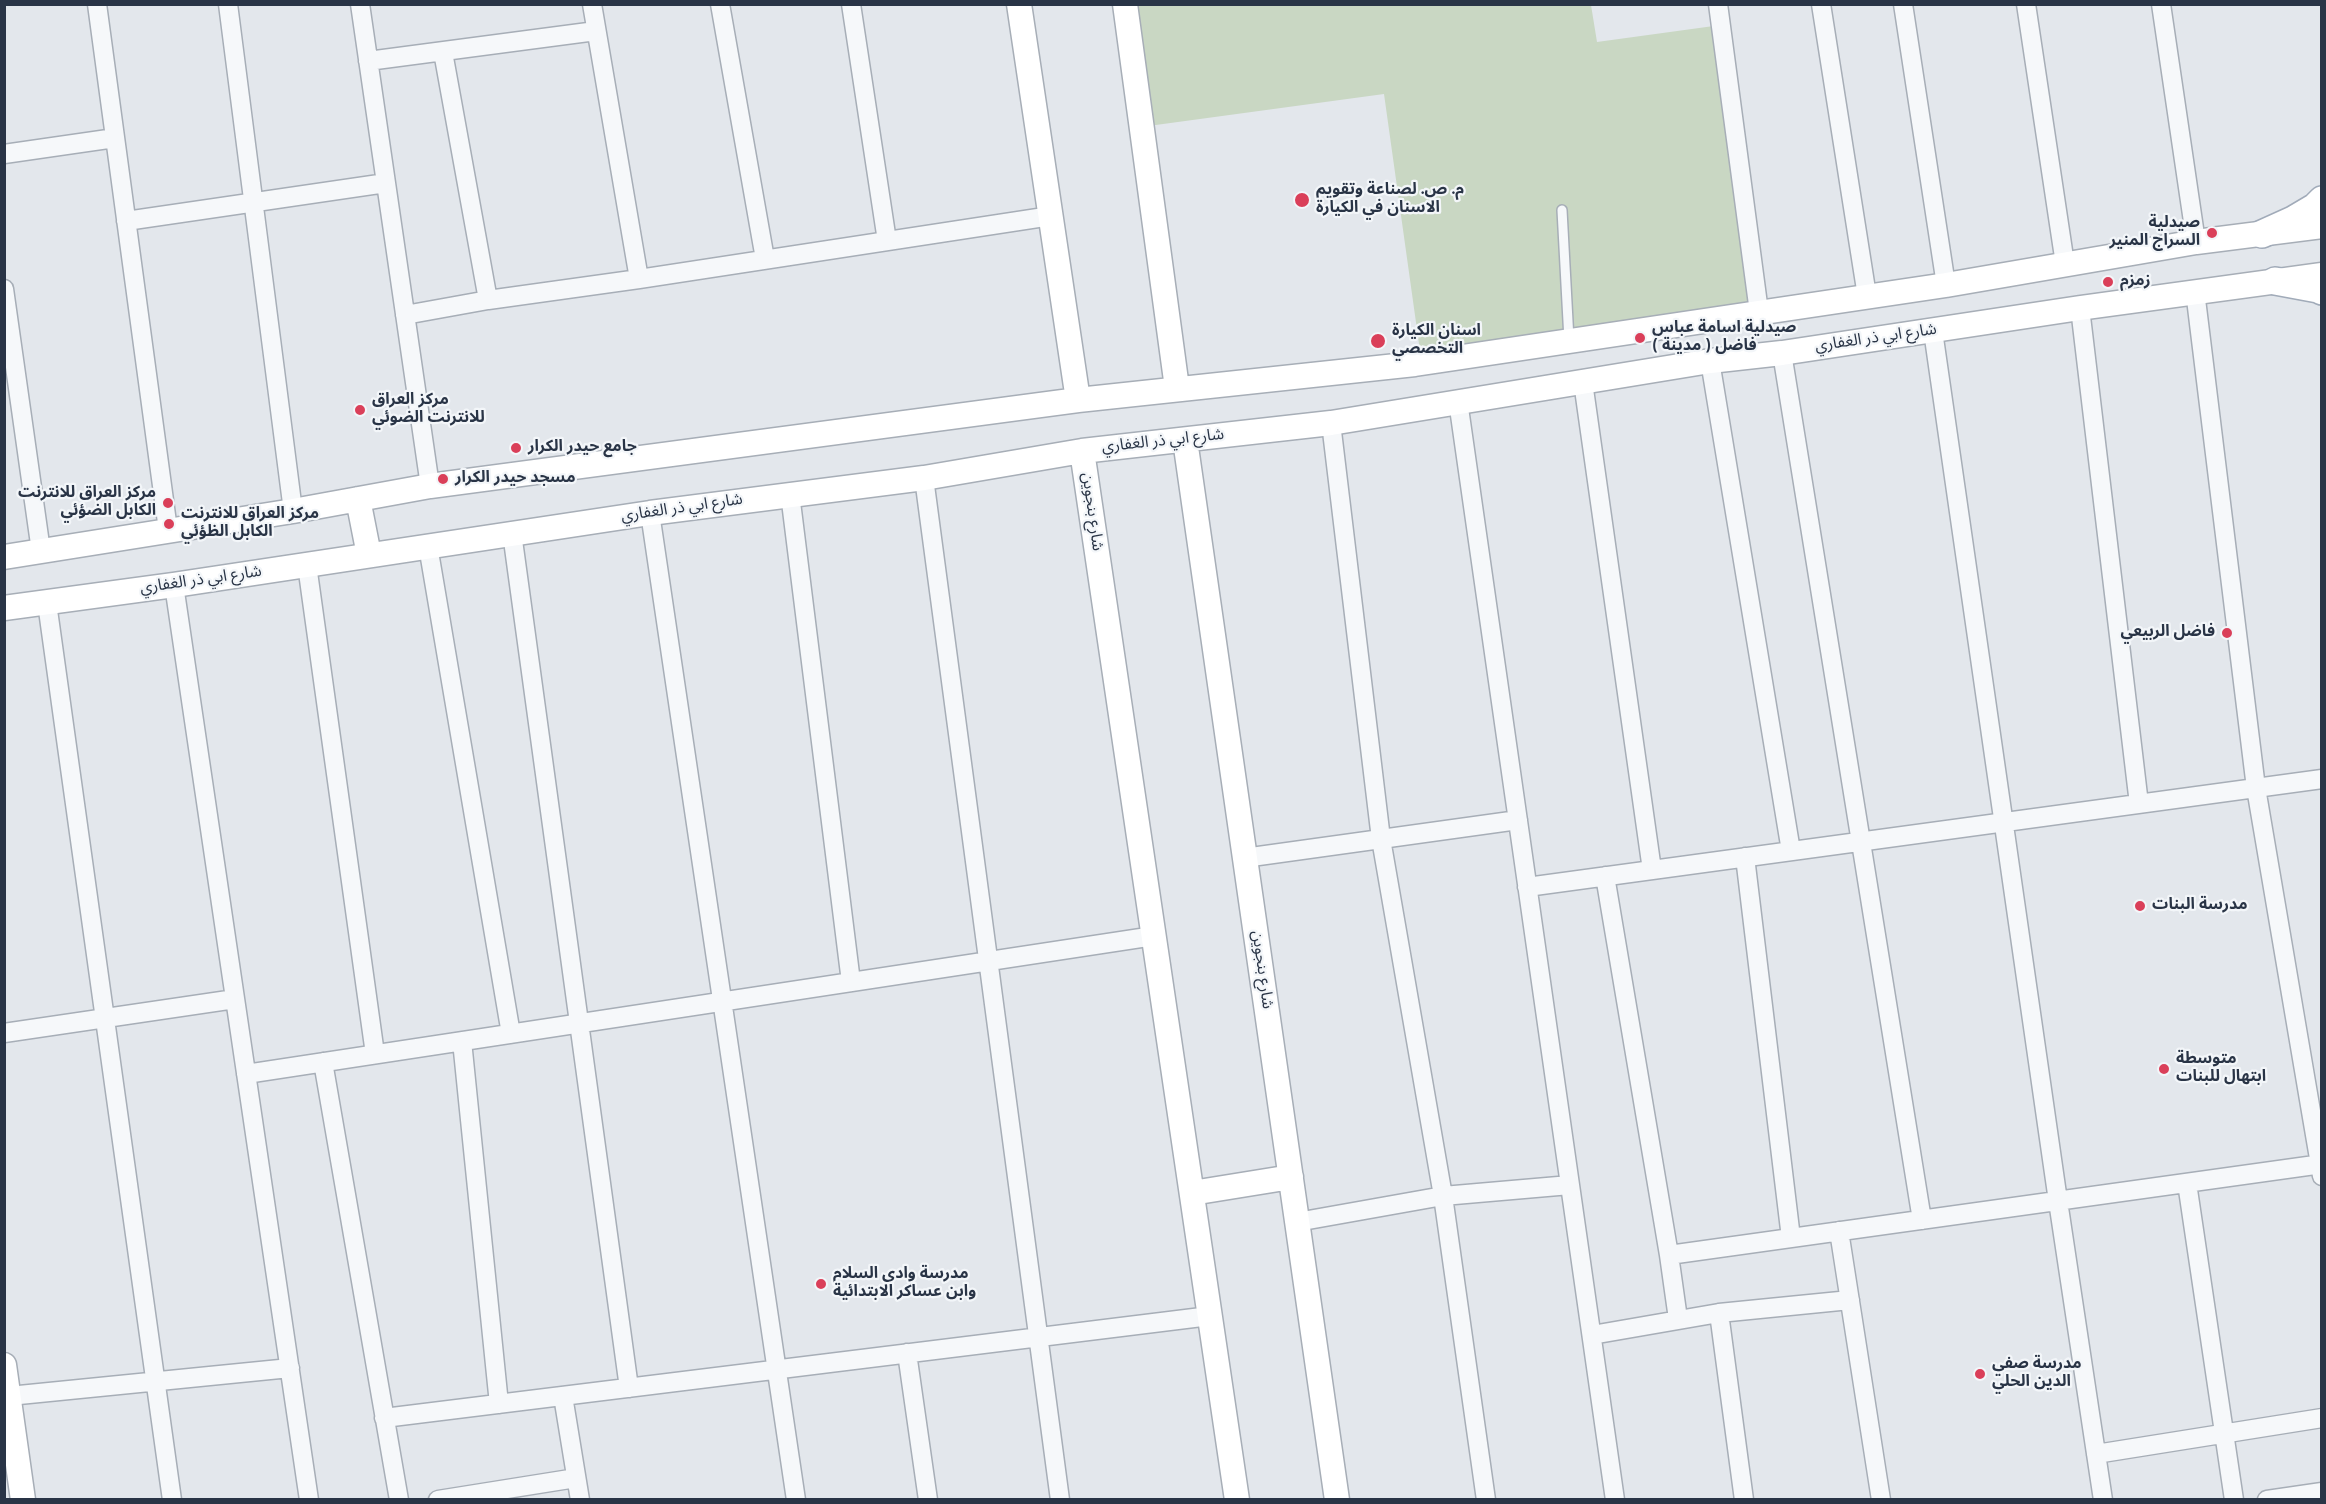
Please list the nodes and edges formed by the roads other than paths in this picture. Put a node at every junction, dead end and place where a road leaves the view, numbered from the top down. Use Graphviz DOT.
graph roads {
  1 [pos="97,4"];
  2 [pos="228,4"];
  3 [pos="360,4"];
  4 [pos="592,4"];
  5 [pos="720,4"];
  6 [pos="852,4"];
  7 [pos="1019,4"];
  8 [pos="1125,4"];
  9 [pos="1718,4"];
  10 [pos="1821,4"];
  11 [pos="1903,4"];
  12 [pos="2026,4"];
  13 [pos="2161,4"];
  14 [pos="596,31"];
  15 [pos="442,52"];
  16 [pos="368,61"];
  17 [pos="115,138"];
  18 [pos="4,154"];
  19 [pos="386,183"];
  20 [pos="2322,200"];
  21 [pos="253,204"];
  22 [pos="1562,210"];
  23 [pos="1051,216"];
  24 [pos="126,221"];
  25 [pos="2322,226"];
  26 [pos="2262,234"];
  27 [pos="887,241"];
  28 [pos="2196,242"];
  29 [pos="765,260"];
  30 [pos="2065,264"];
  31 [pos="2322,275"];
  32 [pos="639,279"];
  33 [pos="2275,281"];
  34 [pos="1946,285"];
  35 [pos="4,289"];
  36 [pos="2195,291"];
  37 [pos="2322,291"];
  38 [pos="1867,296"];
  39 [pos="488,300"];
  40 [pos="2080,308"];
  41 [pos="1759,312"];
  42 [pos="405,315"];
  43 [pos="1682,324"];
  44 [pos="1932,331"];
  45 [pos="1569,342"];
  46 [pos="1782,353"];
  47 [pos="1699,363"];
  48 [pos="1583,382"];
  49 [pos="1177,388"];
  50 [pos="1078,400"];
  51 [pos="1458,402"];
  52 [pos="1331,423"];
  53 [pos="1185,440"];
  54 [pos="1082,451"];
  55 [pos="924,478"];
  56 [pos="430,486"];
  57 [pos="790,494"];
  58 [pos="358,499"];
  59 [pos="293,511"];
  60 [pos="650,513"];
  61 [pos="168,530"];
  62 [pos="512,533"];
  63 [pos="428,546"];
  64 [pos="41,551"];
  65 [pos="369,555"];
  66 [pos="4,556"];
  67 [pos="307,565"];
  68 [pos="174,585"];
  69 [pos="46,603"];
  70 [pos="4,608"];
  71 [pos="2322,779"];
  72 [pos="2256,788"];
  73 [pos="2139,804"];
  74 [pos="1518,820"];
  75 [pos="2003,822"];
  76 [pos="1381,839"];
  77 [pos="1861,842"];
  78 [pos="1791,851"];
  79 [pos="1744,857"];
  80 [pos="1244,858"];
  81 [pos="1652,870"];
  82 [pos="1605,876"];
  83 [pos="1527,887"];
  84 [pos="1154,936"];
  85 [pos="988,961"];
  86 [pos="851,982"];
  87 [pos="235,999"];
  88 [pos="723,1002"];
  89 [pos="105,1018"];
  90 [pos="579,1023"];
  91 [pos="4,1033"];
  92 [pos="511,1034"];
  93 [pos="462,1041"];
  94 [pos="375,1054"];
  95 [pos="323,1062"];
  96 [pos="246,1074"];
  97 [pos="2321,1168"];
  98 [pos="1291,1177"];
  99 [pos="2187,1183"];
  100 [pos="1570,1185"];
  101 [pos="1191,1193"];
  102 [pos="1443,1196"];
  103 [pos="2058,1201"];
  104 [pos="1922,1220"];
  105 [pos="1297,1222"];
  106 [pos="1839,1231"];
  107 [pos="1791,1238"];
  108 [pos="1669,1255"];
  109 [pos="1850,1300"];
  110 [pos="1719,1313"];
  111 [pos="1210,1316"];
  112 [pos="1678,1319"];
  113 [pos="1592,1335"];
  114 [pos="1039,1337"];
  115 [pos="907,1353"];
  116 [pos="4,1365"];
  117 [pos="290,1368"];
  118 [pos="777,1369"];
  119 [pos="156,1382"];
  120 [pos="629,1388"];
  121 [pos="9,1396"];
  122 [pos="562,1396"];
  123 [pos="499,1404"];
  124 [pos="384,1418"];
  125 [pos="2322,1418"];
  126 [pos="2225,1434"];
  127 [pos="2096,1454"];
  128 [pos="576,1478"];
  129 [pos="2322,1492"];
  130 [pos="23,1500"];
  131 [pos="172,1500"];
  132 [pos="309,1500"];
  133 [pos="399,1500"];
  134 [pos="438,1500"];
  135 [pos="580,1500"];
  136 [pos="796,1500"];
  137 [pos="928,1500"];
  138 [pos="1060,1500"];
  139 [pos="1237,1500"];
  140 [pos="1337,1500"];
  141 [pos="1486,1500"];
  142 [pos="1615,1500"];
  143 [pos="1744,1500"];
  144 [pos="1881,1500"];
  145 [pos="2103,1500"];
  146 [pos="2234,1500"];
  147 [pos="2267,1500"];
  1 -- 17 [label="street"];
  2 -- 21 [label="street"];
  3 -- 16 [label="street"];
  4 -- 14 [label="street"];
  5 -- 29 [label="street"];
  6 -- 27 [label="street"];
  7 -- 23 [label="main road"];
  8 -- 49 [label="main road"];
  9 -- 41 [label="street"];
  10 -- 38 [label="street"];
  11 -- 34 [label="street"];
  12 -- 30 [label="street"];
  13 -- 28 [label="street"];
  14 -- 15 [label="street"];
  14 -- 32 [label="street"];
  15 -- 16 [label="street"];
  15 -- 39 [label="street"];
  16 -- 19 [label="street"];
  17 -- 18 [label="street"];
  17 -- 24 [label="street"];
  19 -- 21 [label="street"];
  19 -- 42 [label="street"];
  20 -- 26 [label="main road"];
  21 -- 24 [label="street"];
  21 -- 59 [label="street"];
  22 -- 45 [label="lane"];
  23 -- 27 [label="street"];
  23 -- 50 [label="main road"];
  24 -- 61 [label="street"];
  25 -- 26 [label="main road"];
  26 -- 28 [label="main road"];
  27 -- 29 [label="street"];
  28 -- 30 [label="main road"];
  29 -- 32 [label="street"];
  30 -- 34 [label="main road"];
  31 -- 33 [label="main road, شارع ابي ذر الغفاري"];
  32 -- 39 [label="street"];
  33 -- 36 [label="main road, شارع ابي ذر الغفاري"];
  33 -- 37 [label="main road"];
  34 -- 38 [label="main road"];
  35 -- 64 [label="street"];
  36 -- 40 [label="main road, شارع ابي ذر الغفاري"];
  36 -- 72 [label="street"];
  38 -- 41 [label="main road"];
  39 -- 42 [label="street"];
  40 -- 44 [label="main road, شارع ابي ذر الغفاري"];
  40 -- 73 [label="street"];
  41 -- 43 [label="main road"];
  42 -- 56 [label="street"];
  43 -- 45 [label="main road"];
  43 -- 47 [label="main road"];
  44 -- 46 [label="main road, شارع ابي ذر الغفاري"];
  44 -- 75 [label="street"];
  45 -- 49 [label="main road"];
  46 -- 47 [label="main road, شارع ابي ذر الغفاري"];
  46 -- 77 [label="street"];
  47 -- 48 [label="main road, شارع ابي ذر الغفاري"];
  47 -- 78 [label="street"];
  48 -- 51 [label="main road, شارع ابي ذر الغفاري"];
  48 -- 81 [label="street"];
  49 -- 50 [label="main road"];
  50 -- 56 [label="main road"];
  51 -- 52 [label="main road, شارع ابي ذر الغفاري"];
  51 -- 74 [label="street"];
  52 -- 53 [label="main road, شارع ابي ذر الغفاري"];
  52 -- 76 [label="street"];
  53 -- 54 [label="main road, شارع ابي ذر الغفاري"];
  53 -- 80 [label="main road, شارع بنجوين"];
  54 -- 55 [label="main road, شارع ابي ذر الغفاري"];
  54 -- 84 [label="main road, شارع بنجوين"];
  55 -- 57 [label="main road, شارع ابي ذر الغفاري"];
  55 -- 85 [label="street"];
  56 -- 58 [label="main road"];
  57 -- 60 [label="main road, شارع ابي ذر الغفاري"];
  57 -- 86 [label="street"];
  58 -- 59 [label="main road"];
  58 -- 65 [label="main road"];
  59 -- 61 [label="main road"];
  60 -- 62 [label="main road, شارع ابي ذر الغفاري"];
  60 -- 88 [label="street"];
  61 -- 64 [label="main road"];
  62 -- 63 [label="main road, شارع ابي ذر الغفاري"];
  62 -- 90 [label="street"];
  63 -- 65 [label="main road, شارع ابي ذر الغفاري"];
  63 -- 92 [label="street"];
  64 -- 66 [label="main road"];
  65 -- 67 [label="main road, شارع ابي ذر الغفاري"];
  67 -- 68 [label="main road, شارع ابي ذر الغفاري"];
  67 -- 94 [label="street"];
  68 -- 69 [label="main road, شارع ابي ذر الغفاري"];
  68 -- 87 [label="street"];
  69 -- 70 [label="main road, شارع ابي ذر الغفاري"];
  69 -- 89 [label="street"];
  71 -- 72 [label="street"];
  72 -- 73 [label="street"];
  72 -- 97 [label="street"];
  73 -- 75 [label="street"];
  74 -- 76 [label="street"];
  74 -- 83 [label="street"];
  75 -- 77 [label="street"];
  75 -- 103 [label="street"];
  76 -- 80 [label="street"];
  76 -- 102 [label="street"];
  77 -- 78 [label="street"];
  77 -- 104 [label="street"];
  78 -- 79 [label="street"];
  79 -- 81 [label="street"];
  79 -- 107 [label="street"];
  80 -- 98 [label="main road, شارع بنجوين"];
  81 -- 82 [label="street"];
  82 -- 83 [label="street"];
  82 -- 108 [label="street"];
  83 -- 100 [label="street"];
  84 -- 85 [label="street"];
  84 -- 101 [label="main road, شارع بنجوين"];
  85 -- 86 [label="street"];
  85 -- 114 [label="street"];
  86 -- 88 [label="street"];
  87 -- 89 [label="street"];
  87 -- 96 [label="street"];
  88 -- 90 [label="street"];
  88 -- 118 [label="street"];
  89 -- 91 [label="street"];
  89 -- 119 [label="street"];
  90 -- 92 [label="street"];
  90 -- 120 [label="street"];
  92 -- 93 [label="street"];
  93 -- 94 [label="street"];
  93 -- 123 [label="street"];
  94 -- 95 [label="street"];
  95 -- 96 [label="street"];
  95 -- 124 [label="street"];
  96 -- 117 [label="street"];
  97 -- 99 [label="street"];
  98 -- 101 [label="main road"];
  98 -- 105 [label="main road, شارع بنجوين"];
  99 -- 103 [label="street"];
  99 -- 126 [label="street"];
  100 -- 102 [label="street"];
  100 -- 113 [label="street"];
  101 -- 111 [label="main road, شارع بنجوين"];
  102 -- 105 [label="street"];
  102 -- 141 [label="street"];
  103 -- 104 [label="street"];
  103 -- 127 [label="street"];
  104 -- 106 [label="street"];
  105 -- 140 [label="main road, شارع بنجوين"];
  106 -- 107 [label="street"];
  106 -- 109 [label="street"];
  107 -- 108 [label="street"];
  108 -- 112 [label="street"];
  109 -- 110 [label="street"];
  109 -- 144 [label="street"];
  110 -- 112 [label="street"];
  110 -- 143 [label="street"];
  111 -- 114 [label="street"];
  111 -- 139 [label="main road, شارع بنجوين"];
  112 -- 113 [label="street"];
  113 -- 142 [label="street"];
  114 -- 115 [label="street"];
  114 -- 138 [label="street"];
  115 -- 118 [label="street"];
  115 -- 137 [label="street"];
  116 -- 121 [label="main road"];
  117 -- 119 [label="street"];
  117 -- 132 [label="street"];
  118 -- 120 [label="street"];
  118 -- 136 [label="street"];
  119 -- 121 [label="street"];
  119 -- 131 [label="street"];
  120 -- 122 [label="street"];
  121 -- 130 [label="main road"];
  122 -- 123 [label="street"];
  122 -- 128 [label="street"];
  123 -- 124 [label="street"];
  124 -- 133 [label="street"];
  125 -- 126 [label="street"];
  126 -- 127 [label="street"];
  126 -- 146 [label="street"];
  127 -- 145 [label="street"];
  128 -- 134 [label="street"];
  128 -- 135 [label="street"];
  129 -- 147 [label="street"];
}
